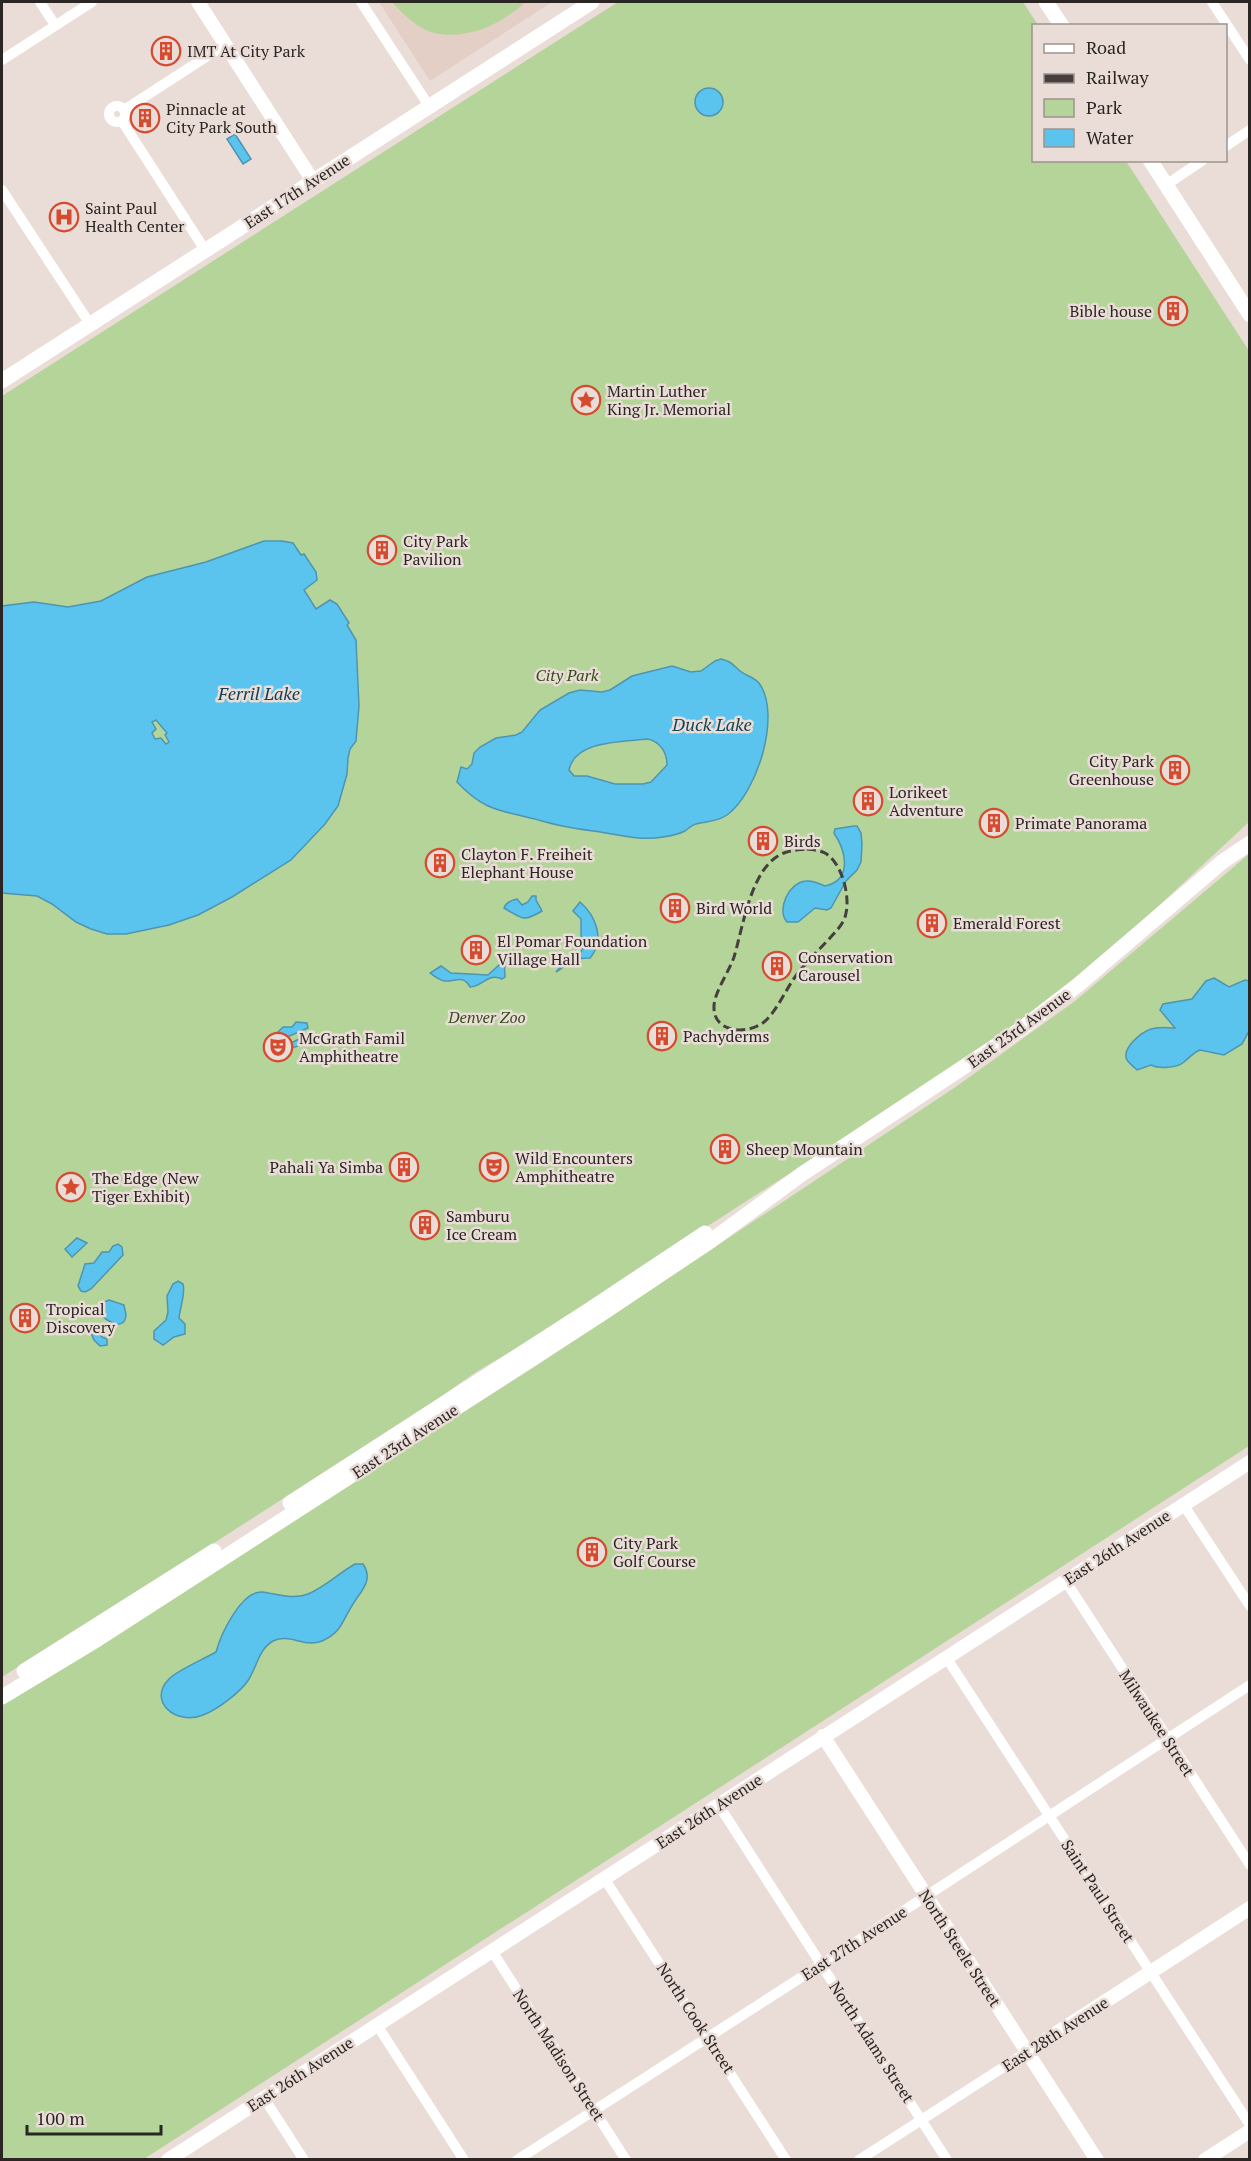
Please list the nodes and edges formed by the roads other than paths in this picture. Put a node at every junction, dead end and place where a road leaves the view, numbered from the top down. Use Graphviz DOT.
graph roads {
  1 [pos="40,2"];
  2 [pos="92,2"];
  3 [pos="198,2"];
  4 [pos="361,2"];
  5 [pos="592,2"];
  6 [pos="1046,2"];
  7 [pos="1212,2"];
  8 [pos="1061,24"];
  9 [pos="1226,24"];
  10 [pos="1227,25"];
  11 [pos="55,26"];
  12 [pos="226,44"];
  13 [pos="2,60"];
  14 [pos="1250,60"];
  15 [pos="429,106"];
  16 [pos="1250,130"];
  17 [pos="1227,145"];
  18 [pos="1151,162"];
  19 [pos="1200,162"];
  20 [pos="313,181"];
  21 [pos="1166,185"];
  22 [pos="2,190"];
  23 [pos="205,250"];
  24 [pos="1250,315"];
  25 [pos="90,324"];
  26 [pos="2,381"];
  27 [pos="1250,830"];
  28 [pos="1250,843"];
  29 [pos="1222,862"];
  30 [pos="802,1174"];
  31 [pos="1250,1462"];
  32 [pos="1183,1504"];
  33 [pos="1065,1580"];
  34 [pos="1250,1606"];
  35 [pos="946,1658"];
  36 [pos="7,1682"];
  37 [pos="1250,1685"];
  38 [pos="2,1692"];
  39 [pos="2,1697"];
  40 [pos="824,1736"];
  41 [pos="1168,1739"];
  42 [pos="718,1804"];
  43 [pos="1049,1816"];
  44 [pos="1250,1865"];
  45 [pos="604,1878"];
  46 [pos="927,1896"];
  47 [pos="1250,1908"];
  48 [pos="492,1951"];
  49 [pos="822,1964"];
  50 [pos="1150,1972"];
  51 [pos="377,2025"];
  52 [pos="708,2036"];
  53 [pos="1027,2052"];
  54 [pos="264,2098"];
  55 [pos="594,2110"];
  56 [pos="921,2120"];
  57 [pos="1250,2125"];
  58 [pos="1250,2131"];
  59 [pos="168,2160"];
  60 [pos="304,2160"];
  61 [pos="464,2160"];
  62 [pos="517,2160"];
  63 [pos="626,2160"];
  64 [pos="786,2160"];
  65 [pos="860,2160"];
  66 [pos="947,2160"];
  67 [pos="1097,2160"];
  68 [pos="1205,2160"];
  1 -- 11 [label="street"];
  2 -- 11 [label="street"];
  3 -- 12 [label="street"];
  4 -- 15 [label="street"];
  5 -- 15 [label="main road, East 17th Avenue"];
  6 -- 8 [label="main road"];
  7 -- 9 [label="street"];
  10 -- 14 [label="street"];
  11 -- 13 [label="street"];
  12 -- 20 [label="street"];
  12 -- 23 [label="street"];
  15 -- 20 [label="main road, East 17th Avenue"];
  16 -- 17 [label="street"];
  18 -- 21 [label="main road"];
  19 -- 21 [label="street"];
  20 -- 23 [label="main road, East 17th Avenue"];
  21 -- 24 [label="main road"];
  22 -- 25 [label="street"];
  23 -- 25 [label="main road, East 17th Avenue"];
  25 -- 26 [label="main road, East 17th Avenue"];
  27 -- 29 [label="main road, East 23rd Avenue"];
  28 -- 29 [label="main road, East 23rd Avenue"];
  29 -- 30 [label="main road, East 23rd Avenue"];
  30 -- 36 [label="main road, East 23rd Avenue"];
  30 -- 39 [label="main road, East 23rd Avenue"];
  31 -- 32 [label="street, East 26th Avenue"];
  32 -- 33 [label="street, East 26th Avenue"];
  32 -- 34 [label="street"];
  33 -- 35 [label="street, East 26th Avenue"];
  33 -- 41 [label="street, Milwaukee Street"];
  35 -- 40 [label="street, East 26th Avenue"];
  35 -- 43 [label="street, Saint Paul Street"];
  36 -- 38 [label="main road"];
  37 -- 41 [label="street, East 27th Avenue"];
  40 -- 42 [label="street, East 26th Avenue"];
  40 -- 46 [label="street, North Steele Street"];
  41 -- 43 [label="street, East 27th Avenue"];
  41 -- 44 [label="street, Milwaukee Street"];
  42 -- 45 [label="street, East 26th Avenue"];
  42 -- 49 [label="street, North Adams Street"];
  43 -- 46 [label="street, East 27th Avenue"];
  43 -- 50 [label="street, Saint Paul Street"];
  45 -- 48 [label="street, East 26th Avenue"];
  45 -- 52 [label="street, North Cook Street"];
  46 -- 49 [label="street, East 27th Avenue"];
  46 -- 53 [label="street, North Steele Street"];
  47 -- 50 [label="street, East 28th Avenue"];
  48 -- 51 [label="street, East 26th Avenue"];
  48 -- 55 [label="street, North Madison Street"];
  49 -- 52 [label="street, East 27th Avenue"];
  49 -- 56 [label="street, North Adams Street"];
  50 -- 53 [label="street, East 28th Avenue"];
  50 -- 57 [label="street, Saint Paul Street"];
  51 -- 54 [label="street, East 26th Avenue"];
  51 -- 61 [label="street"];
  52 -- 55 [label="street, East 27th Avenue"];
  52 -- 64 [label="street, North Cook Street"];
  53 -- 56 [label="street, East 28th Avenue"];
  53 -- 67 [label="street, North Steele Street"];
  54 -- 59 [label="street, East 26th Avenue"];
  54 -- 60 [label="street"];
  55 -- 62 [label="street, East 27th Avenue"];
  55 -- 63 [label="street, North Madison Street"];
  56 -- 65 [label="street, East 28th Avenue"];
  56 -- 66 [label="street, North Adams Street"];
  58 -- 68 [label="street"];
}
